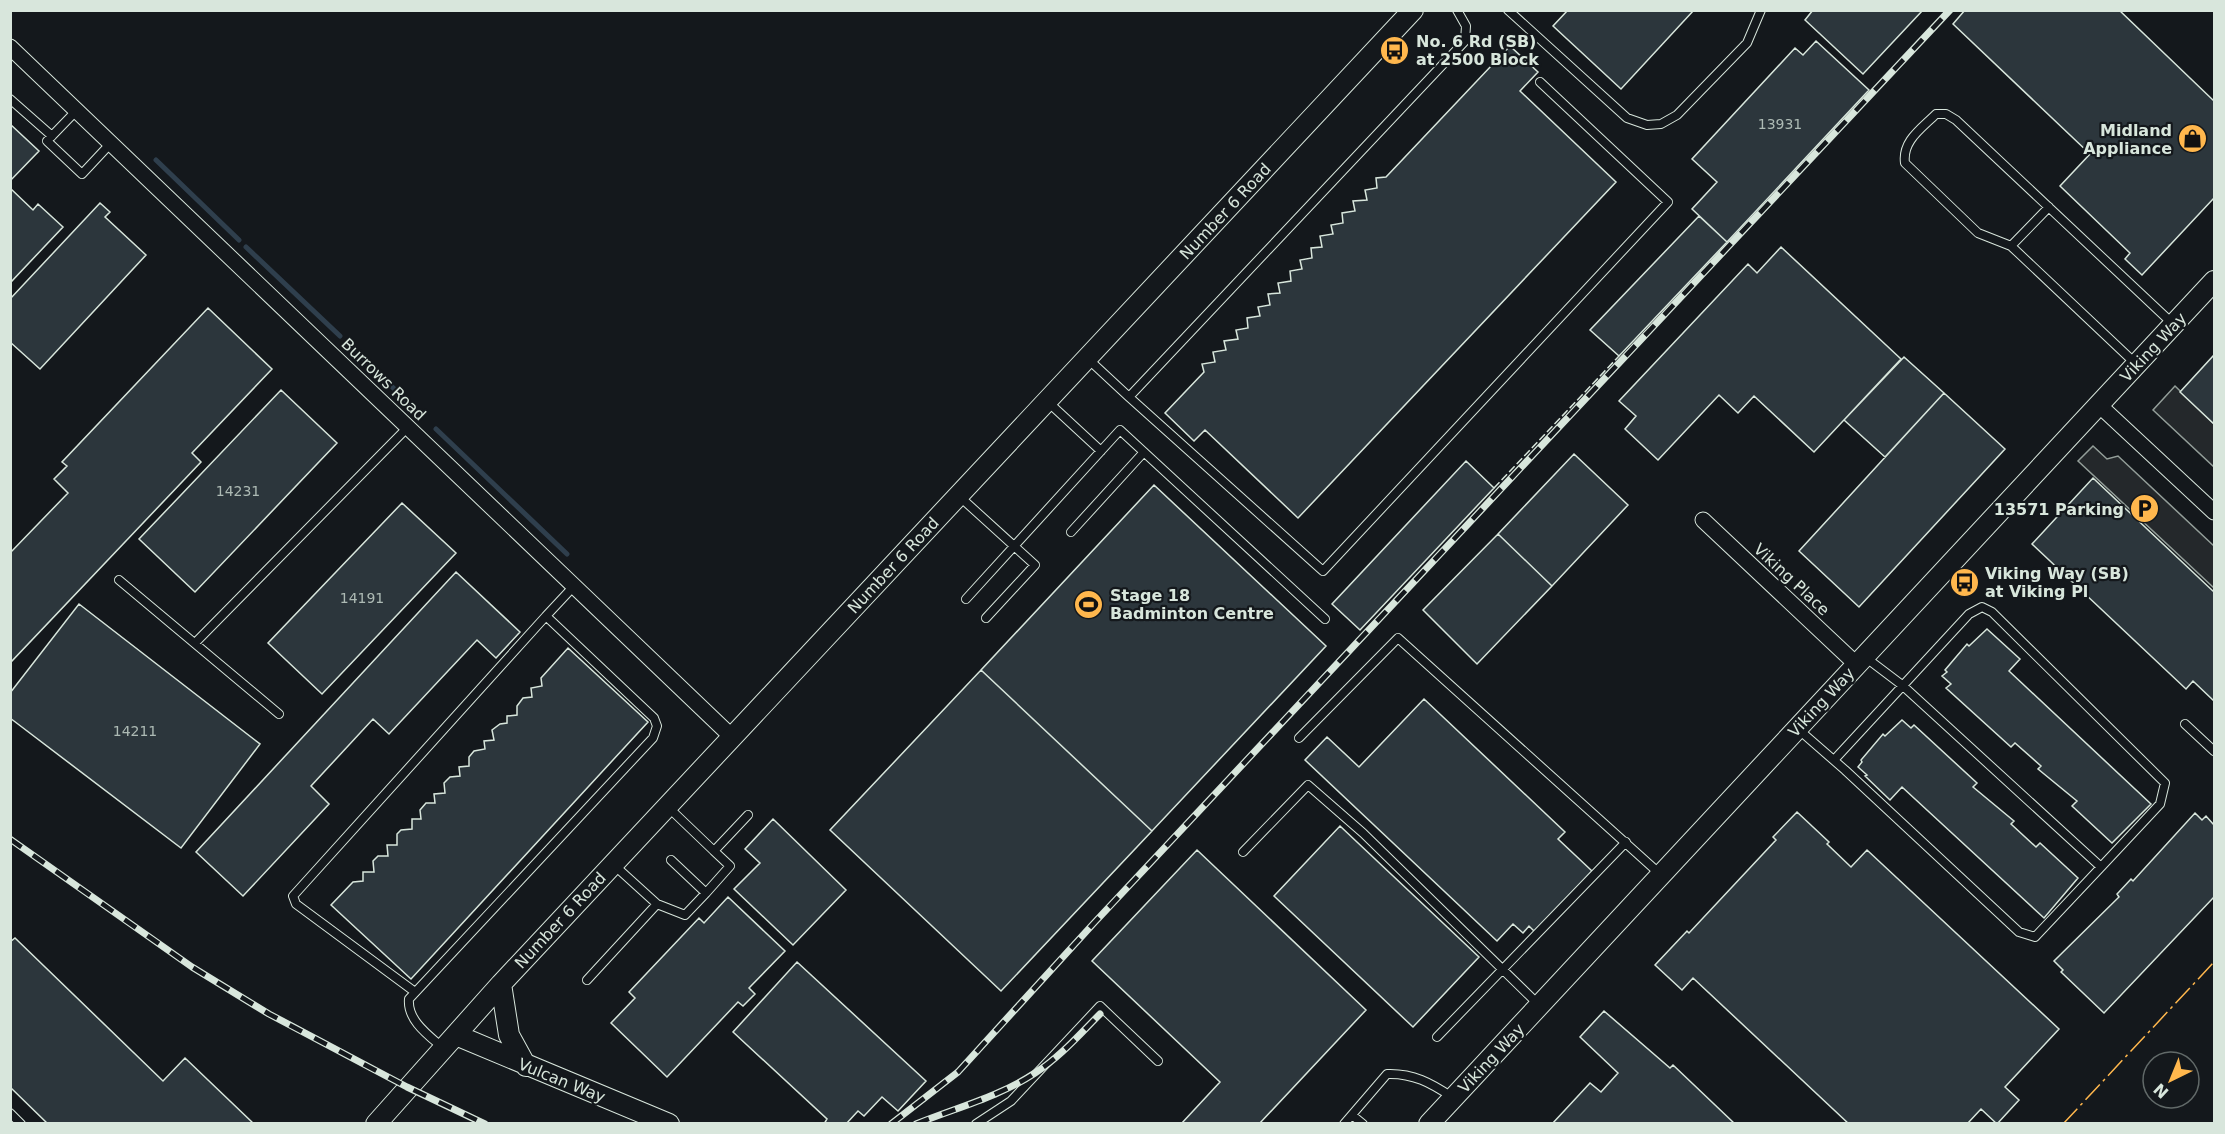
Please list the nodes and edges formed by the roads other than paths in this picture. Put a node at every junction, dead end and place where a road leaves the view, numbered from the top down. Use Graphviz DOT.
graph roads {
  1 [pos="1413,10"];
  2 [pos="1457,10"];
  3 [pos="1508,10"];
  4 [pos="1761,10"];
  5 [pos="10,47"];
  6 [pos="1540,82"];
  7 [pos="10,99"];
  8 [pos="77,110"];
  9 [pos="52,136"];
  10 [pos="111,143"];
  11 [pos="2049,207"];
  12 [pos="2012,246"];
  13 [pos="2214,281"];
  14 [pos="2174,325"];
  15 [pos="1088,358"];
  16 [pos="2137,364"];
  17 [pos="1129,397"];
  18 [pos="1047,401"];
  19 [pos="2099,405"];
  20 [pos="408,427"];
  21 [pos="1101,451"];
  22 [pos="1144,452"];
  23 [pos="958,495"];
  24 [pos="2214,513"];
  25 [pos="1703,520"];
  26 [pos="1071,531"];
  27 [pos="1014,546"];
  28 [pos="120,580"];
  29 [pos="574,586"];
  30 [pos="966,599"];
  31 [pos="546,616"];
  32 [pos="986,618"];
  33 [pos="1325,620"];
  34 [pos="195,643"];
  35 [pos="1860,660"];
  36 [pos="1902,685"];
  37 [pos="279,714"];
  38 [pos="2185,724"];
  39 [pos="1796,728"];
  40 [pos="732,737"];
  41 [pos="1299,738"];
  42 [pos="2214,751"];
  43 [pos="1834,760"];
  44 [pos="667,806"];
  45 [pos="748,815"];
  46 [pos="1626,842"];
  47 [pos="714,851"];
  48 [pos="1243,852"];
  49 [pos="671,860"];
  50 [pos="613,864"];
  51 [pos="2101,867"];
  52 [pos="1661,875"];
  53 [pos="706,893"];
  54 [pos="657,904"];
  55 [pos="1502,968"];
  56 [pos="587,980"];
  57 [pos="501,984"];
  58 [pos="415,992"];
  59 [pos="1540,1006"];
  60 [pos="1437,1036"];
  61 [pos="449,1042"];
  62 [pos="1158,1061"];
  63 [pos="526,1066"];
  64 [pos="1454,1098"];
  65 [pos="10,1113"];
  66 [pos="1352,1115"];
  67 [pos="21,1124"];
  68 [pos="376,1124"];
  69 [pos="669,1124"];
  70 [pos="976,1124"];
  71 [pos="1344,1124"];
  72 [pos="1363,1124"];
  73 [pos="1430,1124"];
  1 -- 15 [label="street, Number 6 Road"];
  2 -- 17 [label="lane"];
  3 -- 4 [label="lane"];
  5 -- 8 [label="street, Burrows Road"];
  6 -- 17 [label="lane"];
  7 -- 9 [label="lane"];
  8 -- 9 [label="lane"];
  8 -- 10 [label="street, Burrows Road"];
  9 -- 10 [label="lane"];
  10 -- 20 [label="street, Burrows Road"];
  11 -- 12 [label="lane"];
  11 -- 12 [label="lane"];
  11 -- 14 [label="lane"];
  12 -- 16 [label="lane"];
  13 -- 14 [label="street, Viking Way"];
  14 -- 16 [label="street, Viking Way"];
  15 -- 17 [label="lane"];
  15 -- 18 [label="street, Number 6 Road"];
  16 -- 19 [label="street, Viking Way"];
  18 -- 21 [label="lane"];
  18 -- 23 [label="street, Number 6 Road"];
  19 -- 24 [label="street"];
  19 -- 35 [label="street, Viking Way"];
  20 -- 29 [label="street, Burrows Road"];
  20 -- 34 [label="lane"];
  21 -- 22 [label="lane"];
  21 -- 27 [label="lane"];
  22 -- 26 [label="lane"];
  22 -- 33 [label="lane"];
  23 -- 27 [label="lane"];
  23 -- 40 [label="street, Number 6 Road"];
  25 -- 35 [label="street, Viking Place"];
  27 -- 30 [label="lane"];
  27 -- 32 [label="lane"];
  28 -- 34 [label="lane"];
  29 -- 31 [label="lane"];
  29 -- 40 [label="street, Burrows Road"];
  31 -- 58 [label="lane"];
  31 -- 58 [label="lane"];
  34 -- 37 [label="lane"];
  35 -- 36 [label="lane"];
  35 -- 39 [label="street, Viking Way"];
  36 -- 43 [label="lane"];
  36 -- 51 [label="lane"];
  36 -- 51 [label="lane"];
  38 -- 42 [label="lane"];
  39 -- 43 [label="lane"];
  39 -- 52 [label="street, Viking Way"];
  40 -- 44 [label="street, Number 6 Road"];
  41 -- 46 [label="lane"];
  43 -- 51 [label="lane"];
  44 -- 47 [label="lane"];
  44 -- 50 [label="street, Number 6 Road"];
  45 -- 47 [label="lane"];
  46 -- 52 [label="lane"];
  46 -- 55 [label="lane"];
  47 -- 53 [label="lane"];
  48 -- 55 [label="lane"];
  49 -- 53 [label="lane"];
  50 -- 54 [label="lane"];
  50 -- 57 [label="street, Number 6 Road"];
  52 -- 59 [label="street, Viking Way"];
  53 -- 54 [label="lane"];
  54 -- 56 [label="lane"];
  55 -- 59 [label="lane"];
  55 -- 60 [label="lane"];
  57 -- 61 [label="street, Number 6 Road"];
  57 -- 63 [label="street"];
  58 -- 61 [label="lane"];
  59 -- 64 [label="street, Viking Way"];
  61 -- 63 [label="street, Vulcan Way"];
  61 -- 68 [label="street, Number 6 Road"];
  62 -- 70 [label="lane"];
  63 -- 69 [label="street, Vulcan Way"];
  64 -- 66 [label="lane"];
  64 -- 73 [label="street, Viking Way"];
  65 -- 67 [label="lane"];
  66 -- 71 [label="lane"];
  66 -- 72 [label="lane"];
}
